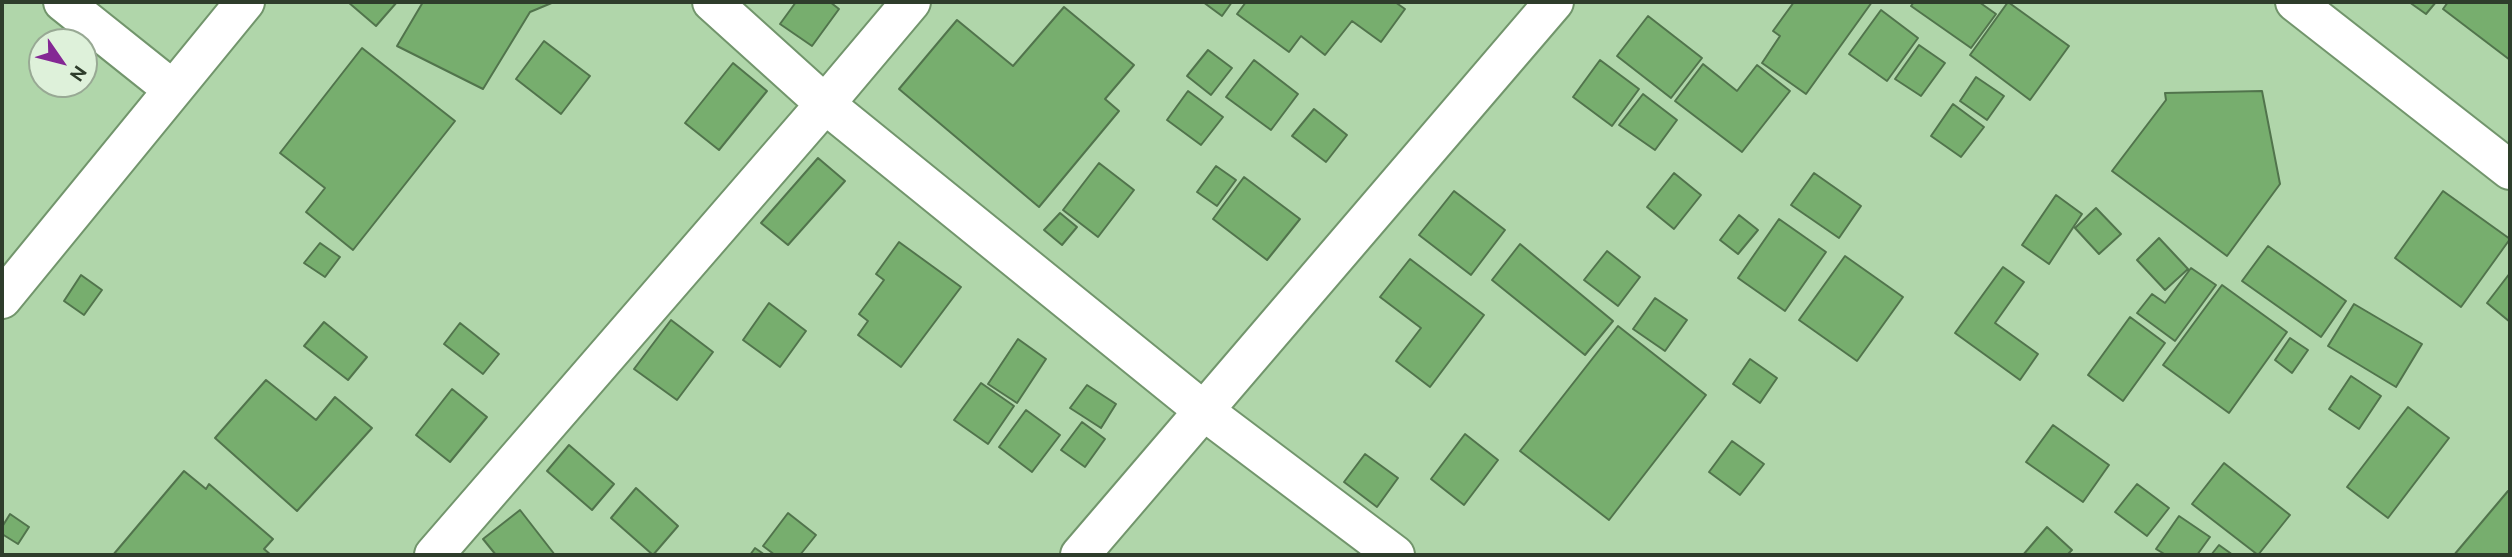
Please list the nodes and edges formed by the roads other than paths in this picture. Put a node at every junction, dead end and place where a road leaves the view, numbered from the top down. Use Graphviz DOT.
graph roads {
  1 [pos="63,2"];
  2 [pos="245,2"];
  3 [pos="712,2"];
  4 [pos="911,2"];
  5 [pos="1554,2"];
  6 [pos="2295,2"];
  7 [pos="172,89"];
  8 [pos="825,104"];
  9 [pos="2510,170"];
  10 [pos="2,299"];
  11 [pos="1204,411"];
  12 [pos="434,555"];
  13 [pos="1080,555"];
  14 [pos="1395,555"];
  1 -- 7 [label="street"];
  2 -- 7 [label="street"];
  3 -- 8 [label="street"];
  4 -- 8 [label="street"];
  5 -- 11 [label="street"];
  6 -- 9 [label="street"];
  7 -- 10 [label="street"];
  8 -- 11 [label="street"];
  8 -- 12 [label="street"];
  11 -- 13 [label="street"];
  11 -- 14 [label="street"];
}
